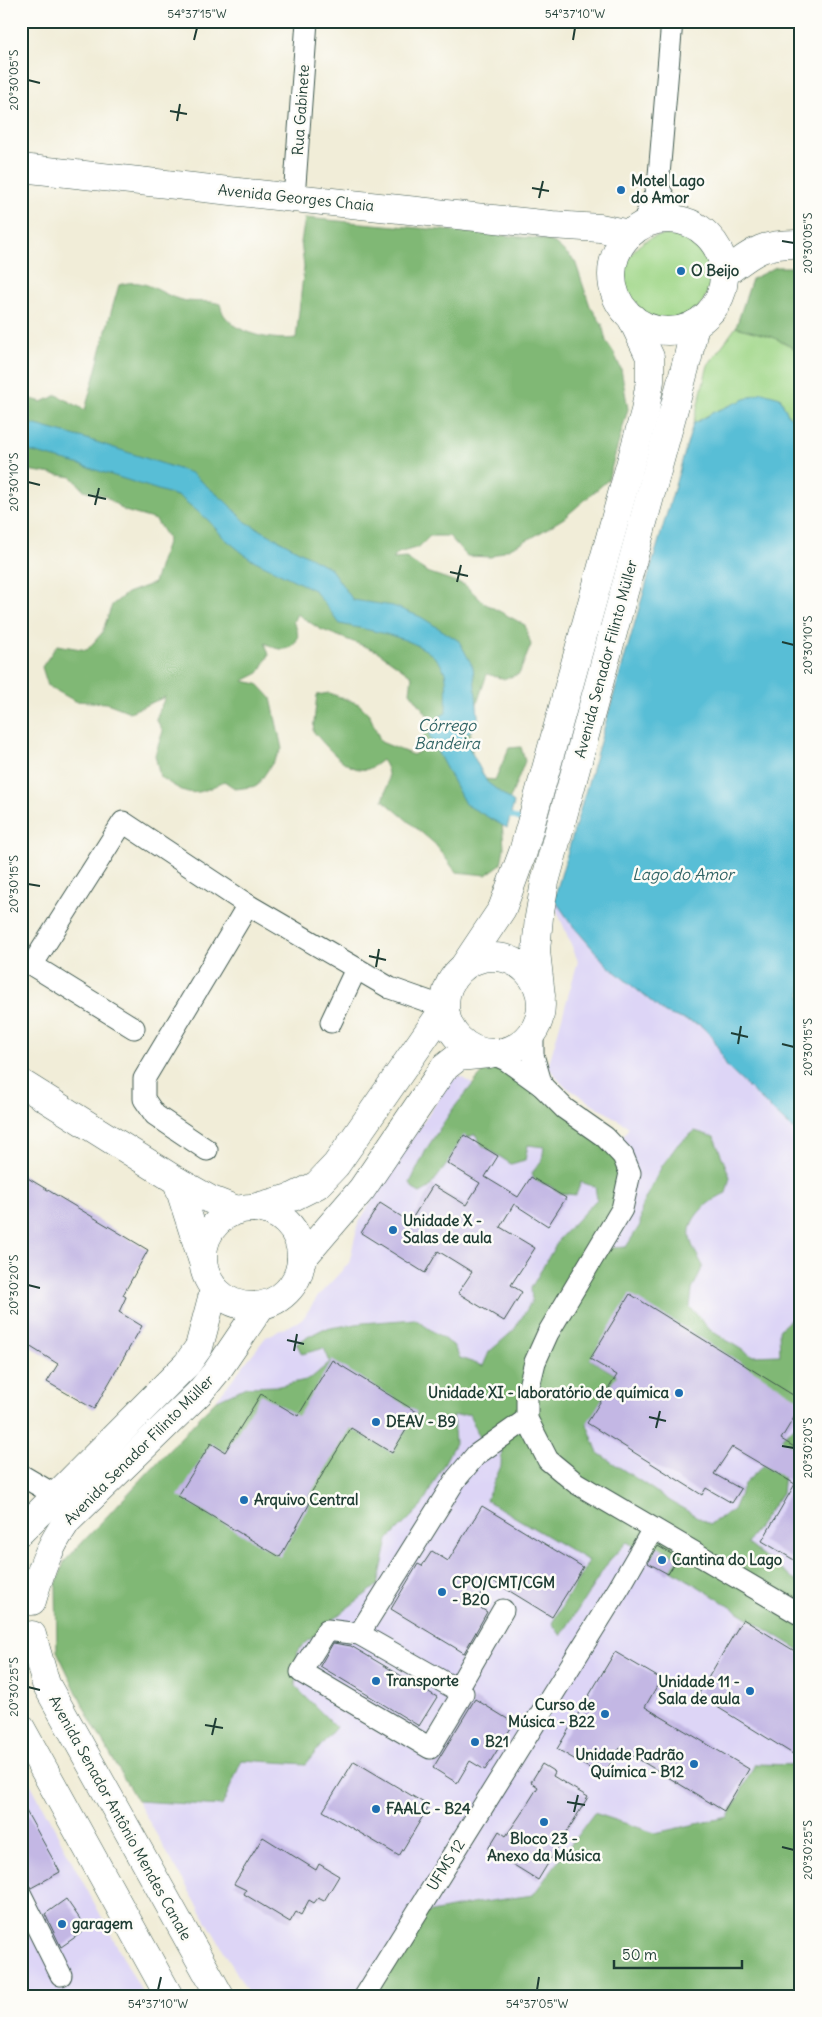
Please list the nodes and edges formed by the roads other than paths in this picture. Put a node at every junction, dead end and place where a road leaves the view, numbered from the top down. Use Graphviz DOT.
graph roads {
  1 [pos="308,21"];
  2 [pos="672,21"];
  3 [pos="21,168"];
  4 [pos="658,186"];
  5 [pos="294,198"];
  6 [pos="677,220"];
  7 [pos="570,226"];
  8 [pos="635,230"];
  9 [pos="801,244"];
  10 [pos="724,274"];
  11 [pos="611,276"];
  12 [pos="631,317"];
  13 [pos="695,324"];
  14 [pos="248,905"];
  15 [pos="464,966"];
  16 [pos="356,969"];
  17 [pos="541,996"];
  18 [pos="444,1008"];
  19 [pos="331,1022"];
  20 [pos="134,1028"];
  21 [pos="533,1033"];
  22 [pos="493,1054"];
  23 [pos="21,1084"];
  24 [pos="542,1086"];
  25 [pos="207,1150"];
  26 [pos="177,1181"];
  27 [pos="245,1209"];
  28 [pos="202,1259"];
  29 [pos="301,1260"];
  30 [pos="214,1290"];
  31 [pos="261,1306"];
  32 [pos="527,1419"];
  33 [pos="21,1475"];
  34 [pos="55,1495"];
  35 [pos="653,1529"];
  36 [pos="21,1531"];
  37 [pos="26,1592"];
  38 [pos="503,1610"];
  39 [pos="801,1615"];
  40 [pos="359,1634"];
  41 [pos="26,1644"];
  42 [pos="457,1690"];
  43 [pos="21,1728"];
  44 [pos="21,1895"];
  45 [pos="60,1975"];
  46 [pos="169,1996"];
  47 [pos="220,1996"];
  48 [pos="364,1996"];
  1 -- 5 [label="street, Rua Gabinete"];
  2 -- 4 [label="street"];
  3 -- 5 [label="main road, Avenida Georges Chaia"];
  4 -- 6 [label="street"];
  4 -- 8 [label="street"];
  5 -- 7 [label="main road, Avenida Georges Chaia"];
  6 -- 8 [label="main road"];
  6 -- 10 [label="main road"];
  7 -- 8 [label="main road, Avenida Georges Chaia"];
  7 -- 11 [label="main road"];
  8 -- 11 [label="main road"];
  9 -- 10 [label="main road"];
  10 -- 13 [label="main road"];
  11 -- 12 [label="main road"];
  12 -- 13 [label="main road"];
  12 -- 15 [label="main road, Avenida Senador Filinto Müller"];
  13 -- 17 [label="main road, Avenida Senador Filinto Müller"];
  14 -- 16 [label="street"];
  14 -- 20 [label="street"];
  14 -- 25 [label="street"];
  15 -- 17 [label="main road"];
  15 -- 18 [label="main road"];
  16 -- 18 [label="street"];
  16 -- 19 [label="street"];
  17 -- 21 [label="main road"];
  18 -- 22 [label="main road"];
  18 -- 27 [label="main road"];
  21 -- 22 [label="main road"];
  21 -- 24 [label="street"];
  22 -- 24 [label="street"];
  22 -- 29 [label="main road"];
  23 -- 26 [label="main road"];
  24 -- 32 [label="street"];
  26 -- 27 [label="main road"];
  26 -- 28 [label="main road"];
  27 -- 28 [label="main road"];
  27 -- 29 [label="main road"];
  28 -- 30 [label="main road"];
  29 -- 31 [label="main road"];
  30 -- 31 [label="main road"];
  30 -- 34 [label="main road, Avenida Senador Filinto Müller"];
  31 -- 37 [label="main road, Avenida Senador Filinto Müller"];
  32 -- 35 [label="street"];
  32 -- 40 [label="street"];
  33 -- 34 [label="street"];
  34 -- 36 [label="main road, Avenida Senador Filinto Müller"];
  35 -- 39 [label="street"];
  35 -- 48 [label="street, UFMS 12"];
  37 -- 41 [label="main road, Avenida Senador Filinto Müller"];
  38 -- 42 [label="street"];
  40 -- 42 [label="street"];
  40 -- 42 [label="street"];
  41 -- 47 [label="main road, Avenida Senador Antônio Mendes Canale"];
  43 -- 46 [label="main road"];
  44 -- 45 [label="street"];
}
